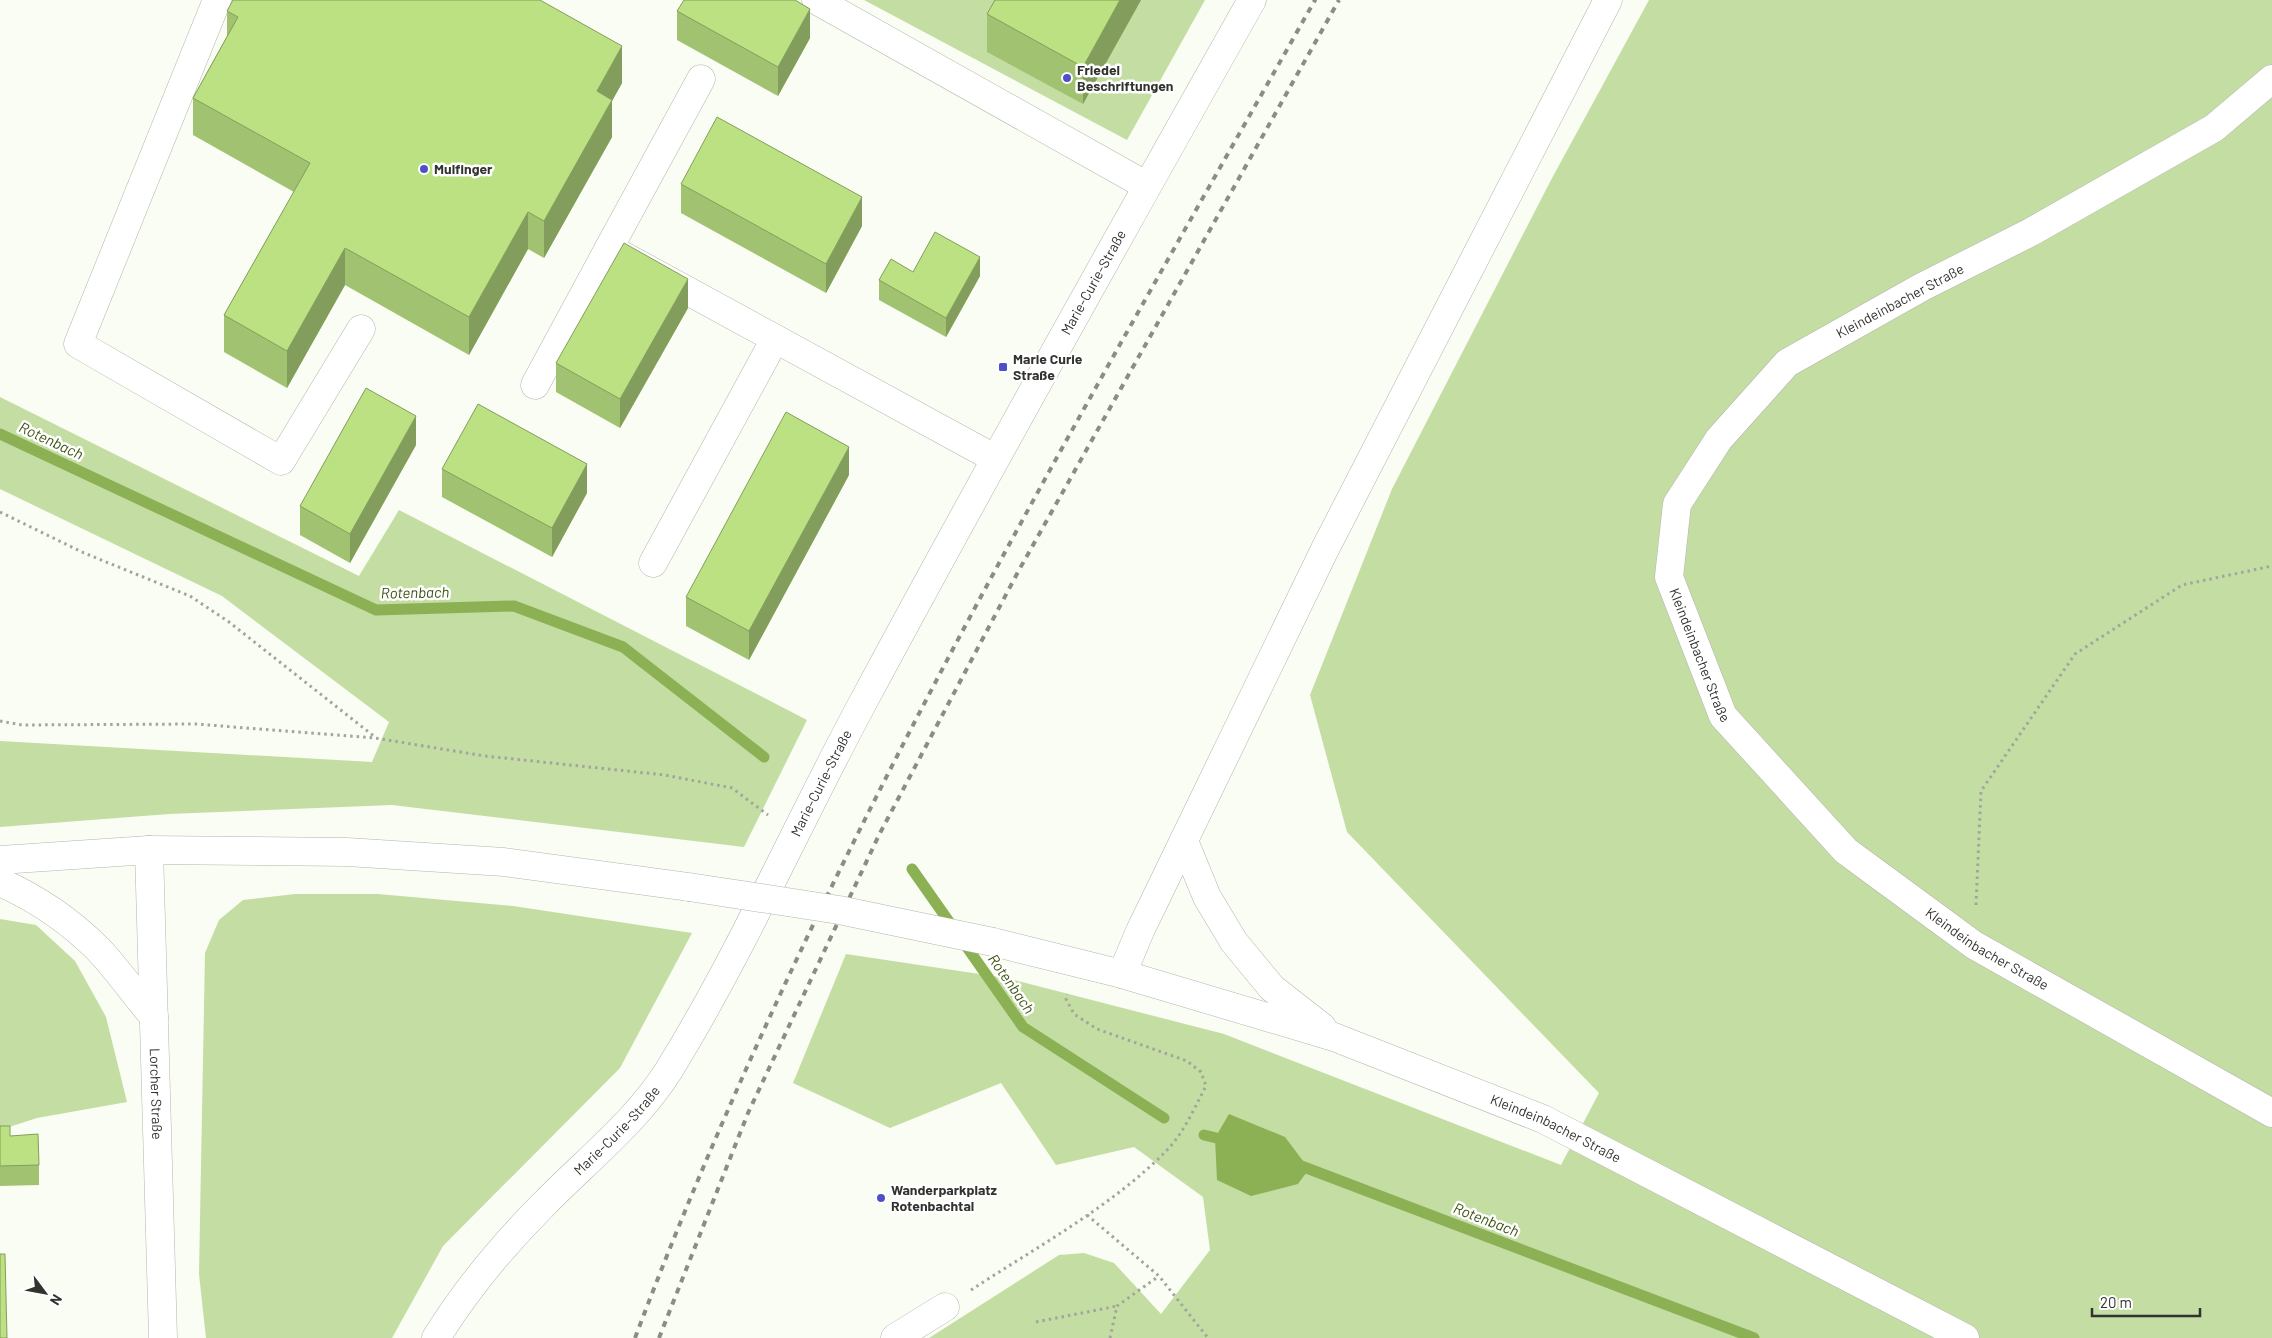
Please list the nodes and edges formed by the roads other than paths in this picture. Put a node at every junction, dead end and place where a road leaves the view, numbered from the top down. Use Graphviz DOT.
graph roads {
  1 [pos="217,0"];
  2 [pos="816,0"];
  3 [pos="1252,0"];
  4 [pos="1608,0"];
  5 [pos="701,79"];
  6 [pos="2272,79"];
  7 [pos="1147,186"];
  8 [pos="609,248"];
  9 [pos="361,330"];
  10 [pos="775,339"];
  11 [pos="535,385"];
  12 [pos="994,458"];
  13 [pos="653,563"];
  14 [pos="1184,841"];
  15 [pos="150,850"];
  16 [pos="0,860"];
  17 [pos="0,882"];
  18 [pos="1122,974"];
  19 [pos="154,1017"];
  20 [pos="1334,1037"];
  21 [pos="2272,1113"];
  22 [pos="945,1307"];
  23 [pos="163,1338"];
  24 [pos="436,1338"];
  25 [pos="895,1338"];
  26 [pos="1965,1338"];
  1 -- 9 [label="street"];
  2 -- 7 [label="street"];
  3 -- 7 [label="street, Marie-Curie-Straße"];
  4 -- 14 [label="street"];
  5 -- 8 [label="street"];
  6 -- 21 [label="street, Kleindeinbacher Straße"];
  7 -- 12 [label="street, Marie-Curie-Straße"];
  8 -- 10 [label="street"];
  8 -- 11 [label="street"];
  10 -- 12 [label="street"];
  10 -- 13 [label="street"];
  12 -- 24 [label="street, Marie-Curie-Straße"];
  14 -- 18 [label="street"];
  14 -- 20 [label="street"];
  15 -- 16 [label="street, Kleindeinbacher Straße"];
  15 -- 18 [label="street, Kleindeinbacher Straße, bridge"];
  15 -- 19 [label="street, Lorcher Straße"];
  17 -- 19 [label="street"];
  18 -- 20 [label="street, Kleindeinbacher Straße"];
  19 -- 23 [label="street, Lorcher Straße"];
  20 -- 26 [label="street, Kleindeinbacher Straße"];
  22 -- 25 [label="street"];
}
